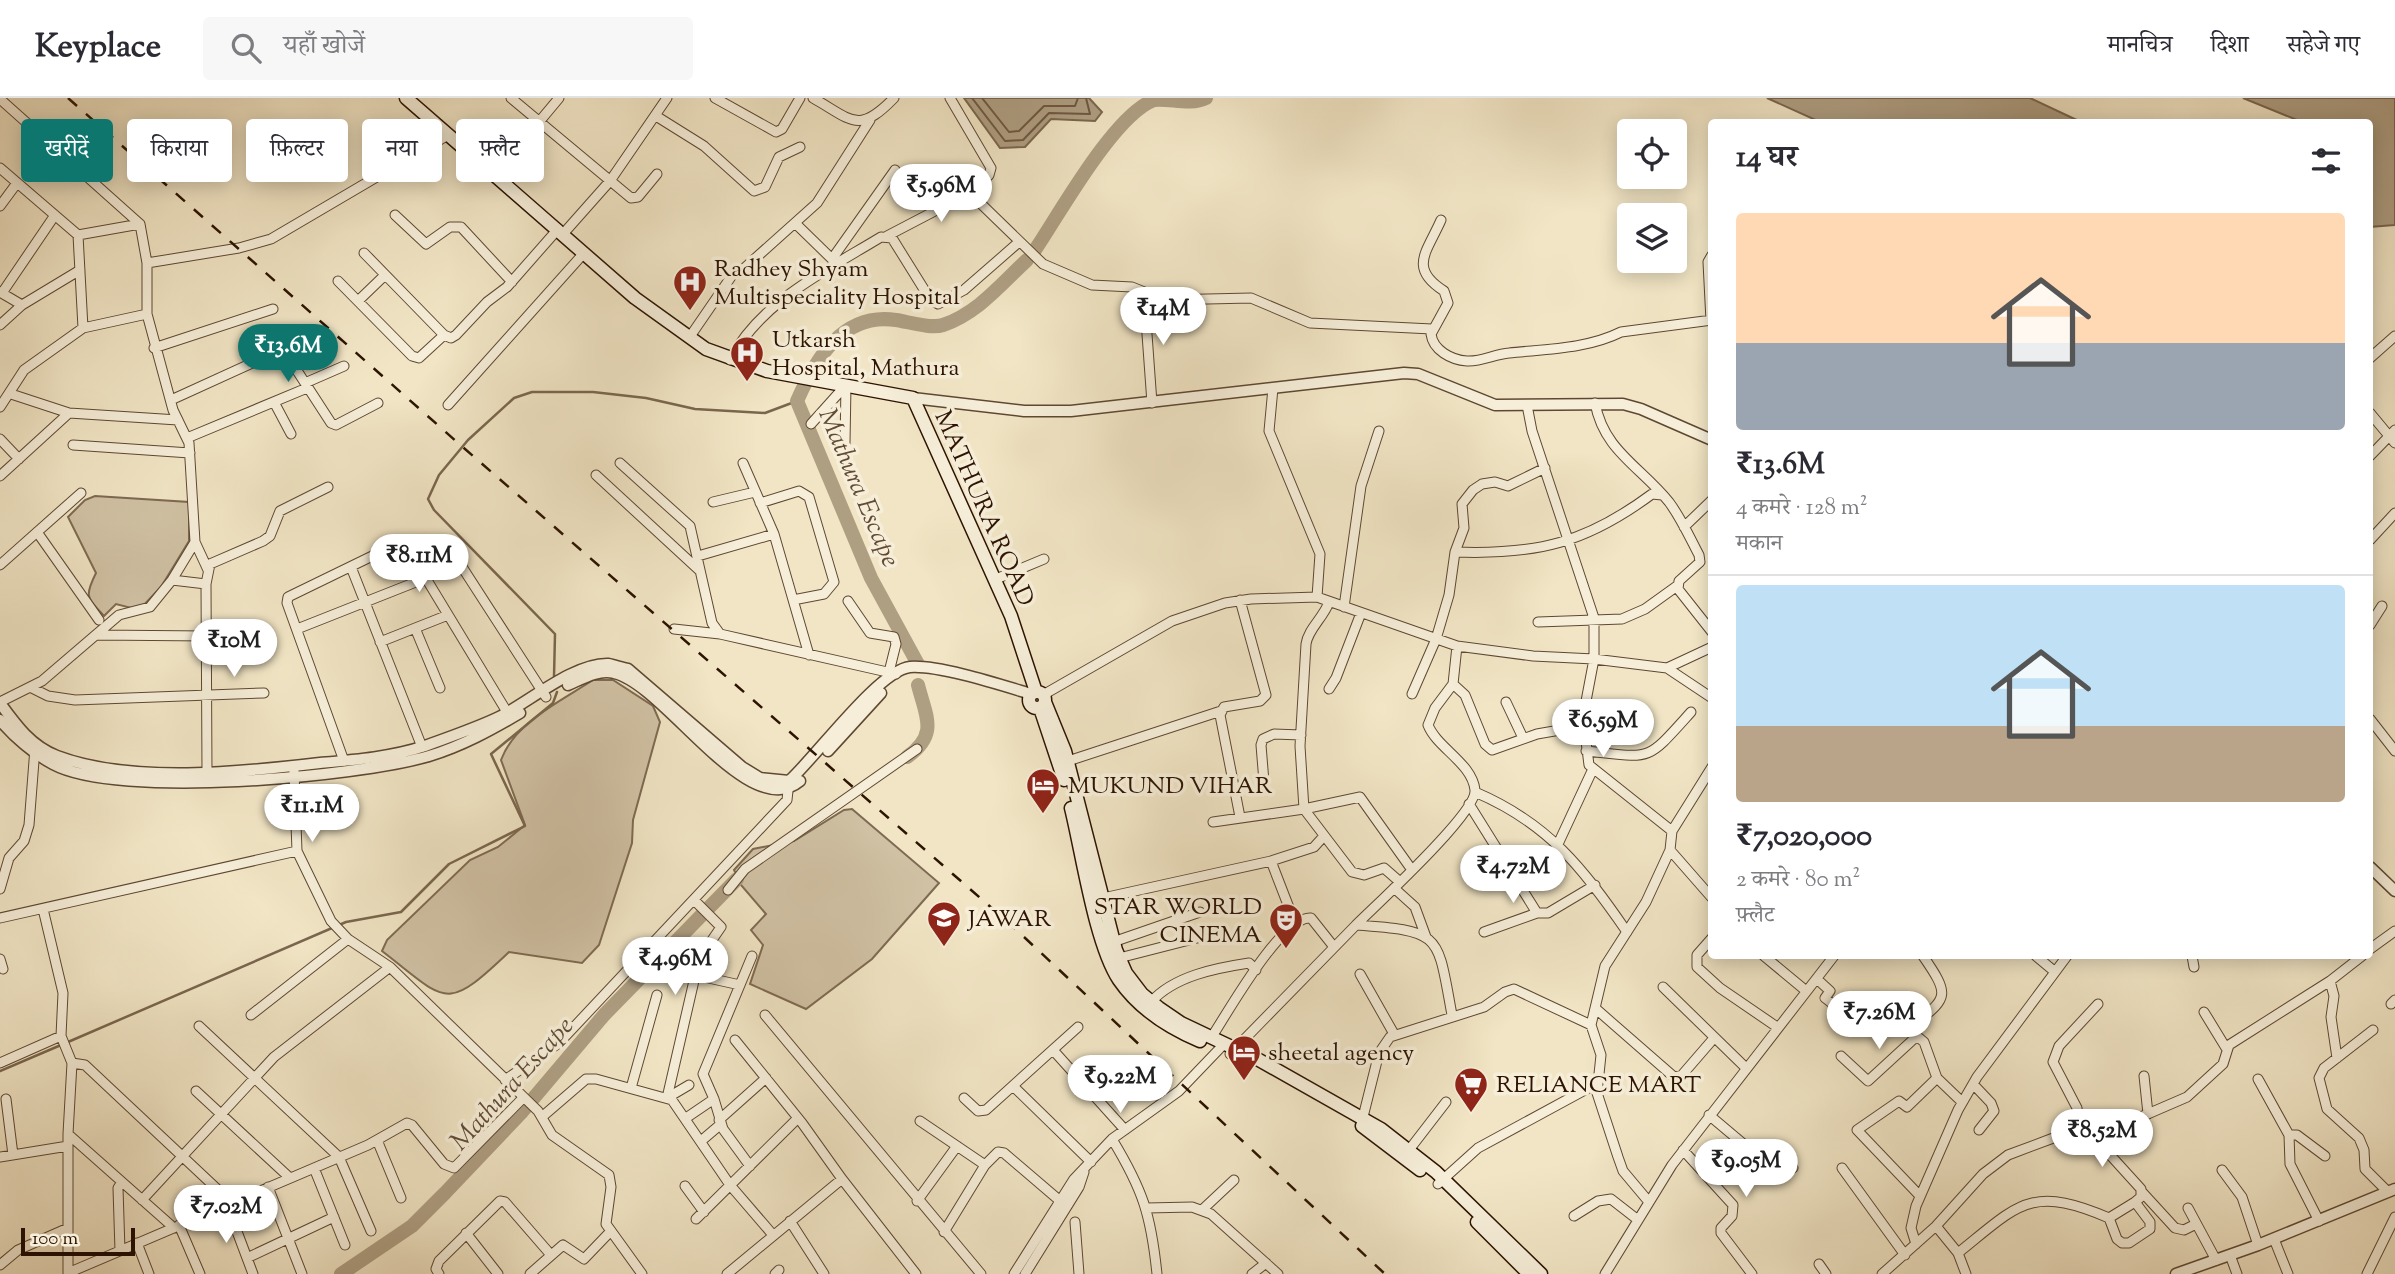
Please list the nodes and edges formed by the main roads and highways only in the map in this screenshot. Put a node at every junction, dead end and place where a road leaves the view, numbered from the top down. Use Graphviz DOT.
graph roads {
  1 [pos="406,98"];
  2 [pos="1037,698"];
  3 [pos="1078,815"];
  4 [pos="1227,1049"];
  5 [pos="1440,1182"];
  6 [pos="1529,1274"];
  7 [pos="1541,1274"];
  1 -- 2 [label="main road, MATHURA ROAD"];
  2 -- 3 [label="main road, MATHURA ROAD"];
  2 -- 3 [label="main road, MATHURA ROAD"];
  3 -- 4 [label="main road, MATHURA ROAD"];
  3 -- 4 [label="main road, MATHURA ROAD"];
  4 -- 5 [label="main road, MATHURA ROAD"];
  4 -- 5 [label="main road"];
  5 -- 6 [label="main road, MATHURA ROAD"];
  5 -- 7 [label="main road"];
}
